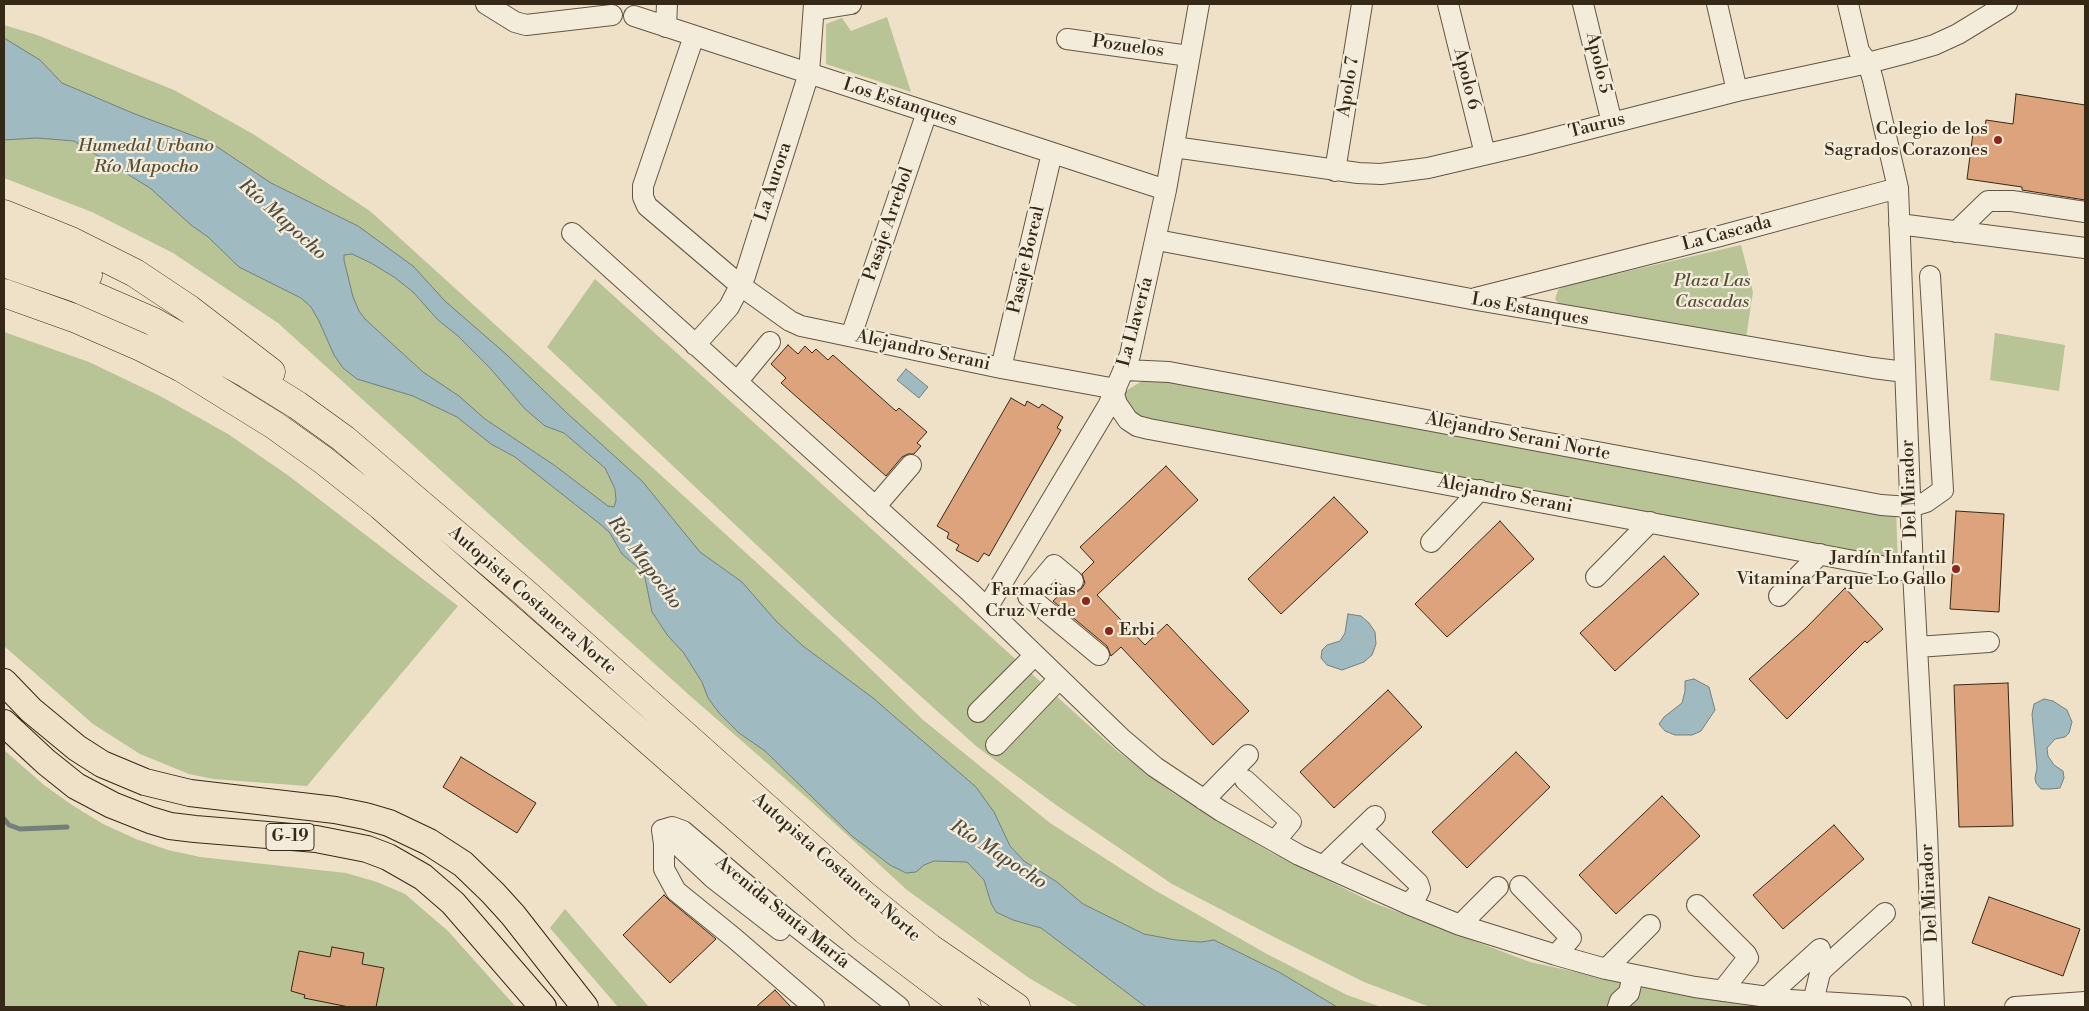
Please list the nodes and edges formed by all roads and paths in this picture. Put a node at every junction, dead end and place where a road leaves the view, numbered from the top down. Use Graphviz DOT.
graph roads {
  1 [pos="486,4"];
  2 [pos="667,4"];
  3 [pos="852,4"];
  4 [pos="1199,4"];
  5 [pos="1362,4"];
  6 [pos="1448,4"];
  7 [pos="1584,4"];
  8 [pos="1717,4"];
  9 [pos="1848,4"];
  10 [pos="2007,4"];
  11 [pos="814,7"];
  12 [pos="1985,10"];
  13 [pos="612,15"];
  14 [pos="634,16"];
  15 [pos="666,27"];
  16 [pos="694,36"];
  17 [pos="1067,39"];
  18 [pos="1189,56"];
  19 [pos="1868,63"];
  20 [pos="809,73"];
  21 [pos="1737,91"];
  22 [pos="926,112"];
  23 [pos="1612,123"];
  24 [pos="1174,148"];
  25 [pos="1052,153"];
  26 [pos="1485,154"];
  27 [pos="1335,171"];
  28 [pos="1898,188"];
  29 [pos="1166,190"];
  30 [pos="2085,212"];
  31 [pos="4,214"];
  32 [pos="1899,224"];
  33 [pos="1956,232"];
  34 [pos="572,233"];
  35 [pos="1157,240"];
  36 [pos="4,242"];
  37 [pos="2085,248"];
  38 [pos="4,262"];
  39 [pos="1555,276"];
  40 [pos="1930,276"];
  41 [pos="742,286"];
  42 [pos="4,293"];
  43 [pos="1470,299"];
  44 [pos="4,306"];
  45 [pos="1549,313"];
  46 [pos="74,318"];
  47 [pos="152,321"];
  48 [pos="851,336"];
  49 [pos="770,342"];
  50 [pos="696,345"];
  51 [pos="1001,368"];
  52 [pos="1125,370"];
  53 [pos="1905,372"];
  54 [pos="737,382"];
  55 [pos="1115,391"];
  56 [pos="1137,426"];
  57 [pos="1090,436"];
  58 [pos="344,440"];
  59 [pos="912,465"];
  60 [pos="1480,490"];
  61 [pos="875,507"];
  62 [pos="1910,507"];
  63 [pos="1650,522"];
  64 [pos="1431,542"];
  65 [pos="1820,554"];
  66 [pos="1014,562"];
  67 [pos="1913,572"];
  68 [pos="1596,577"];
  69 [pos="1040,582"];
  70 [pos="1073,582"];
  71 [pos="1779,596"];
  72 [pos="986,608"];
  73 [pos="1989,642"];
  74 [pos="1917,647"];
  75 [pos="1035,655"];
  76 [pos="1099,656"];
  77 [pos="1059,679"];
  78 [pos="4,682"];
  79 [pos="978,712"];
  80 [pos="4,723"];
  81 [pos="996,745"];
  82 [pos="1248,755"];
  83 [pos="1245,780"];
  84 [pos="1204,800"];
  85 [pos="1375,816"];
  86 [pos="1371,838"];
  87 [pos="1275,841"];
  88 [pos="1323,866"];
  89 [pos="1520,886"];
  90 [pos="1498,887"];
  91 [pos="1408,904"];
  92 [pos="1698,904"];
  93 [pos="1885,913"];
  94 [pos="1460,925"];
  95 [pos="1650,925"];
  96 [pos="1820,949"];
  97 [pos="1556,955"];
  98 [pos="1606,969"];
  99 [pos="1634,974"];
  100 [pos="1722,991"];
  101 [pos="1767,997"];
  102 [pos="1813,1002"];
  103 [pos="2085,1002"];
  104 [pos="543,1007"];
  105 [pos="585,1007"];
  106 [pos="814,1007"];
  107 [pos="898,1007"];
  108 [pos="967,1007"];
  109 [pos="1016,1007"];
  110 [pos="1618,1007"];
  111 [pos="1901,1007"];
  112 [pos="1934,1007"];
  113 [pos="2027,1007"];
  1 -- 13 [label="street"];
  2 -- 15 [label="street"];
  3 -- 11 [label="street"];
  4 -- 18 [label="street, La Llavería"];
  5 -- 27 [label="street, Apolo 7"];
  6 -- 26 [label="street, Apolo 6"];
  7 -- 23 [label="street, Apolo 5"];
  8 -- 21 [label="street"];
  9 -- 19 [label="street, Del Mirador"];
  10 -- 12 [label="street, Taurus"];
  11 -- 20 [label="street, La Aurora"];
  12 -- 19 [label="street, Taurus"];
  14 -- 15 [label="street, Los Estanques"];
  15 -- 16 [label="street, Los Estanques"];
  16 -- 20 [label="street, Los Estanques"];
  16 -- 41 [label="street, Alejandro Serani"];
  17 -- 18 [label="street, Pozuelos"];
  18 -- 24 [label="street, La Llavería"];
  19 -- 21 [label="street, Taurus"];
  19 -- 28 [label="street, Del Mirador"];
  20 -- 22 [label="street, Los Estanques"];
  20 -- 41 [label="street, La Aurora"];
  21 -- 23 [label="street, Taurus"];
  22 -- 25 [label="street, Los Estanques"];
  22 -- 48 [label="street, Pasaje Arrebol"];
  23 -- 26 [label="street, Taurus"];
  24 -- 27 [label="street, Taurus"];
  24 -- 29 [label="street, La Llavería"];
  25 -- 29 [label="street, Los Estanques"];
  25 -- 51 [label="street, Pasaje Boreal"];
  26 -- 27 [label="street, Taurus"];
  28 -- 32 [label="street, Del Mirador"];
  28 -- 39 [label="street, La Cascada"];
  29 -- 35 [label="street, La Llavería"];
  30 -- 33 [label="street"];
  31 -- 58 [label="highway"];
  32 -- 33 [label="street"];
  32 -- 53 [label="street, Del Mirador"];
  33 -- 37 [label="street"];
  34 -- 50 [label="street"];
  35 -- 43 [label="street, Los Estanques"];
  35 -- 52 [label="street, La Llavería"];
  36 -- 47 [label="highway"];
  38 -- 47 [label="highway, Autopista Costanera Norte"];
  39 -- 43 [label="street, La Cascada"];
  39 -- 45 [label="street"];
  40 -- 62 [label="street"];
  41 -- 48 [label="street, Alejandro Serani"];
  41 -- 50 [label="street, La Aurora"];
  42 -- 46 [label="highway, Autopista Costanera Norte"];
  43 -- 45 [label="street, Los Estanques"];
  44 -- 46 [label="highway"];
  45 -- 53 [label="street, Los Estanques"];
  46 -- 108 [label="highway, Autopista Costanera Norte"];
  47 -- 58 [label="highway, Autopista Costanera Norte"];
  48 -- 51 [label="street, Alejandro Serani"];
  49 -- 54 [label="street"];
  50 -- 54 [label="street"];
  51 -- 55 [label="street, Alejandro Serani"];
  52 -- 55 [label="street, La Llavería"];
  52 -- 62 [label="street, Alejandro Serani Norte"];
  53 -- 62 [label="street, Del Mirador"];
  54 -- 61 [label="street"];
  55 -- 56 [label="street"];
  55 -- 57 [label="street, La Llavería"];
  56 -- 57 [label="street, Alejandro Serani"];
  56 -- 60 [label="street, Alejandro Serani"];
  57 -- 66 [label="street, La Llavería"];
  58 -- 109 [label="highway, Autopista Costanera Norte"];
  59 -- 61 [label="street"];
  60 -- 63 [label="street, Alejandro Serani"];
  60 -- 64 [label="street"];
  61 -- 72 [label="street"];
  62 -- 67 [label="street, Del Mirador"];
  63 -- 65 [label="street, Alejandro Serani"];
  63 -- 68 [label="street"];
  65 -- 67 [label="street, Alejandro Serani"];
  65 -- 71 [label="street"];
  66 -- 69 [label="street"];
  66 -- 72 [label="street, La Llavería"];
  67 -- 74 [label="street, Del Mirador"];
  69 -- 70 [label="street"];
  69 -- 76 [label="street"];
  72 -- 75 [label="street"];
  73 -- 74 [label="street"];
  74 -- 112 [label="street, Del Mirador"];
  75 -- 77 [label="street"];
  75 -- 79 [label="street"];
  77 -- 81 [label="street"];
  77 -- 84 [label="street"];
  78 -- 105 [label="main road, G-19"];
  80 -- 104 [label="main road, G-19"];
  82 -- 84 [label="street"];
  83 -- 87 [label="street"];
  84 -- 87 [label="street"];
  85 -- 88 [label="street"];
  86 -- 91 [label="street"];
  87 -- 88 [label="street"];
  88 -- 91 [label="street"];
  89 -- 97 [label="street"];
  90 -- 94 [label="street"];
  91 -- 94 [label="street"];
  92 -- 100 [label="street"];
  93 -- 102 [label="street"];
  94 -- 97 [label="street"];
  95 -- 98 [label="street"];
  96 -- 101 [label="street"];
  97 -- 98 [label="street"];
  98 -- 99 [label="street"];
  99 -- 100 [label="street"];
  99 -- 110 [label="street"];
  100 -- 101 [label="street"];
  101 -- 102 [label="street"];
  102 -- 111 [label="street"];
  103 -- 113 [label="street"];
  106 -- 107 [label="street, Avenida Santa María"];
}
